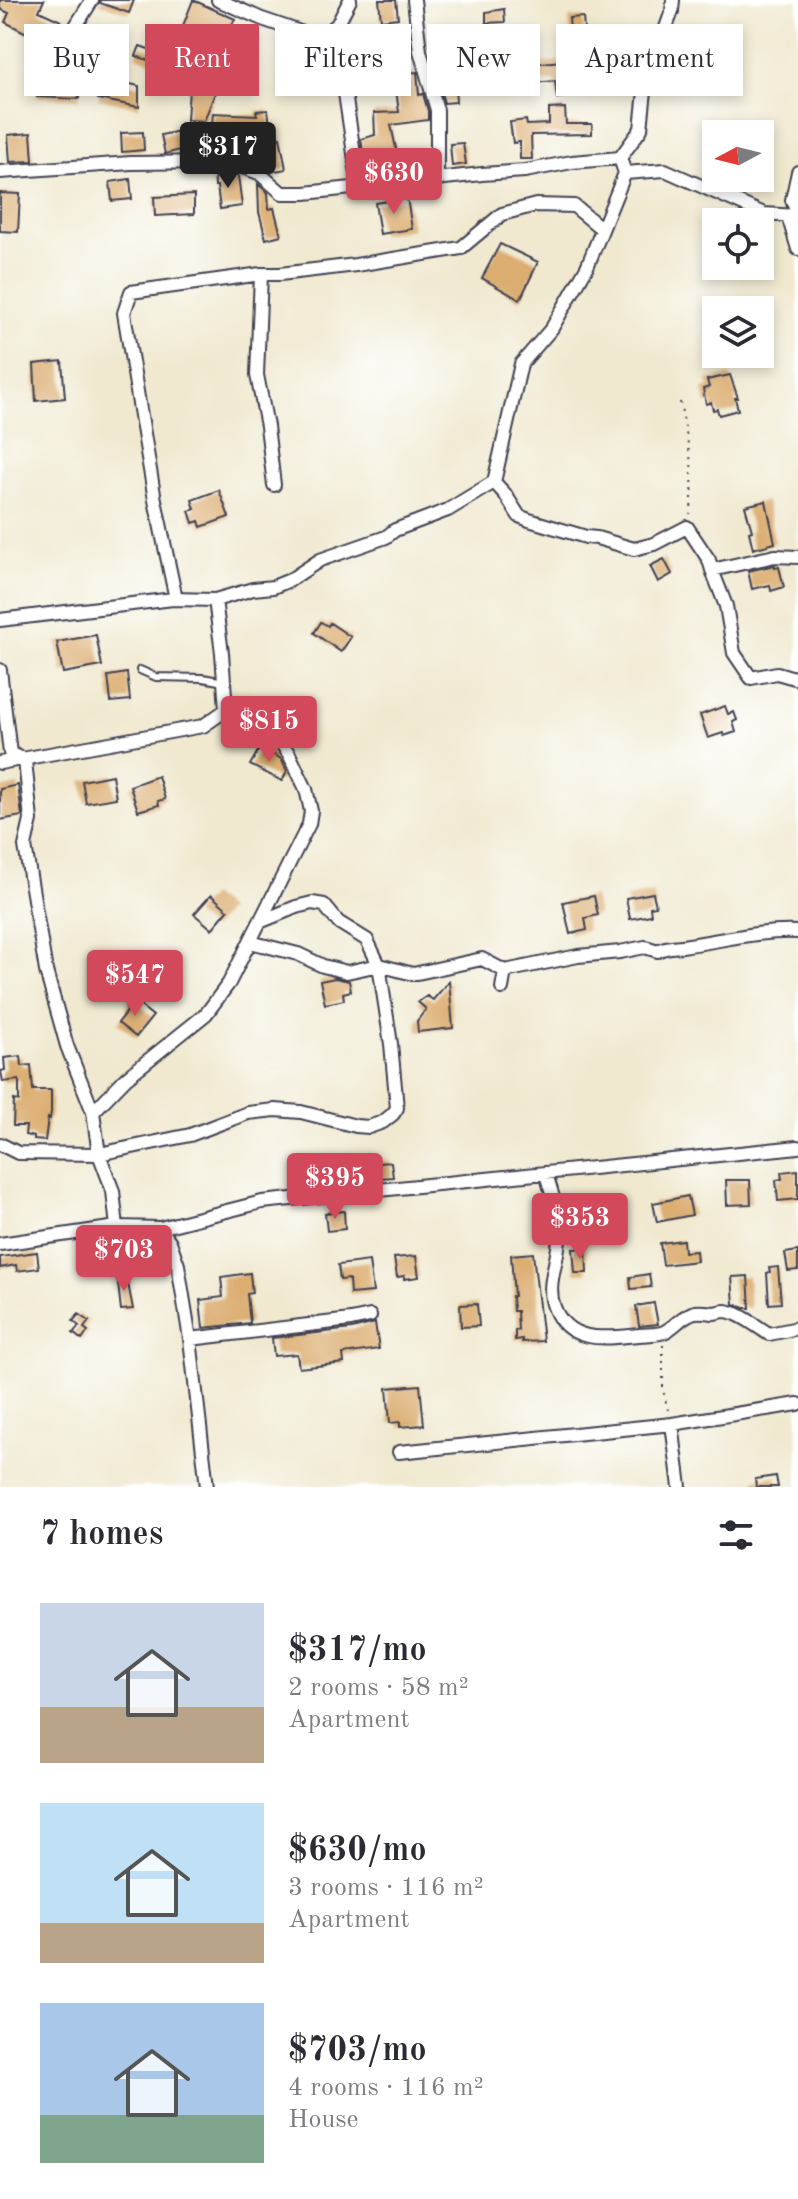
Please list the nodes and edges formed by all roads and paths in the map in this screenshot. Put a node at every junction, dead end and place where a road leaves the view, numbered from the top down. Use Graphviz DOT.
graph roads {
  1 [pos="92,0"];
  2 [pos="218,0"];
  3 [pos="350,0"];
  4 [pos="414,0"];
  5 [pos="673,0"];
  6 [pos="77,24"];
  7 [pos="277,24"];
  8 [pos="338,24"];
  9 [pos="345,96"];
  10 [pos="620,158"];
  11 [pos="0,172"];
  12 [pos="798,172"];
  13 [pos="625,173"];
  14 [pos="437,179"];
  15 [pos="359,187"];
  16 [pos="788,216"];
  17 [pos="602,229"];
  18 [pos="798,249"];
  19 [pos="261,274"];
  20 [pos="680,402"];
  21 [pos="494,482"];
  22 [pos="274,485"];
  23 [pos="687,527"];
  24 [pos="798,557"];
  25 [pos="712,570"];
  26 [pos="176,599"];
  27 [pos="215,600"];
  28 [pos="0,620"];
  29 [pos="0,670"];
  30 [pos="140,670"];
  31 [pos="798,679"];
  32 [pos="224,682"];
  33 [pos="226,710"];
  34 [pos="25,760"];
  35 [pos="0,763"];
  36 [pos="262,921"];
  37 [pos="798,932"];
  38 [pos="250,942"];
  39 [pos="379,965"];
  40 [pos="505,971"];
  41 [pos="502,988"];
  42 [pos="93,1112"];
  43 [pos="0,1144"];
  44 [pos="798,1147"];
  45 [pos="99,1154"];
  46 [pos="546,1174"];
  47 [pos="117,1227"];
  48 [pos="160,1228"];
  49 [pos="1,1244"];
  50 [pos="370,1316"];
  51 [pos="798,1328"];
  52 [pos="663,1332"];
  53 [pos="190,1339"];
  54 [pos="798,1404"];
  55 [pos="672,1424"];
  56 [pos="399,1452"];
  57 [pos="207,1487"];
  58 [pos="680,1487"];
  1 -- 6 [label="street"];
  2 -- 7 [label="street"];
  3 -- 8 [label="street"];
  4 -- 14 [label="street"];
  5 -- 10 [label="street"];
  9 -- 15 [label="street"];
  10 -- 13 [label="street"];
  10 -- 14 [label="street"];
  11 -- 15 [label="street"];
  12 -- 16 [label="street"];
  13 -- 16 [label="street"];
  13 -- 17 [label="street"];
  14 -- 15 [label="street"];
  16 -- 18 [label="street"];
  17 -- 19 [label="street"];
  17 -- 21 [label="street"];
  19 -- 22 [label="street"];
  19 -- 26 [label="street"];
  20 -- 23 [label="path"];
  21 -- 23 [label="street"];
  21 -- 27 [label="street"];
  23 -- 25 [label="street"];
  24 -- 25 [label="street"];
  25 -- 31 [label="street"];
  26 -- 27 [label="street"];
  26 -- 28 [label="street"];
  27 -- 32 [label="street"];
  29 -- 34 [label="street"];
  30 -- 32 [label="lane"];
  32 -- 33 [label="street"];
  33 -- 34 [label="street"];
  33 -- 36 [label="street"];
  34 -- 35 [label="street"];
  34 -- 42 [label="street"];
  36 -- 38 [label="street"];
  36 -- 39 [label="street"];
  37 -- 40 [label="street"];
  38 -- 39 [label="street"];
  38 -- 42 [label="street"];
  39 -- 40 [label="street"];
  39 -- 45 [label="street"];
  40 -- 41 [label="street"];
  42 -- 45 [label="street"];
  43 -- 45 [label="street"];
  44 -- 46 [label="street"];
  45 -- 47 [label="street"];
  46 -- 48 [label="street"];
  46 -- 52 [label="street"];
  47 -- 48 [label="street"];
  47 -- 49 [label="street"];
  48 -- 53 [label="street"];
  50 -- 53 [label="street"];
  51 -- 52 [label="street"];
  52 -- 55 [label="path"];
  53 -- 57 [label="street"];
  54 -- 55 [label="street"];
  55 -- 56 [label="street"];
  55 -- 58 [label="street"];
}
